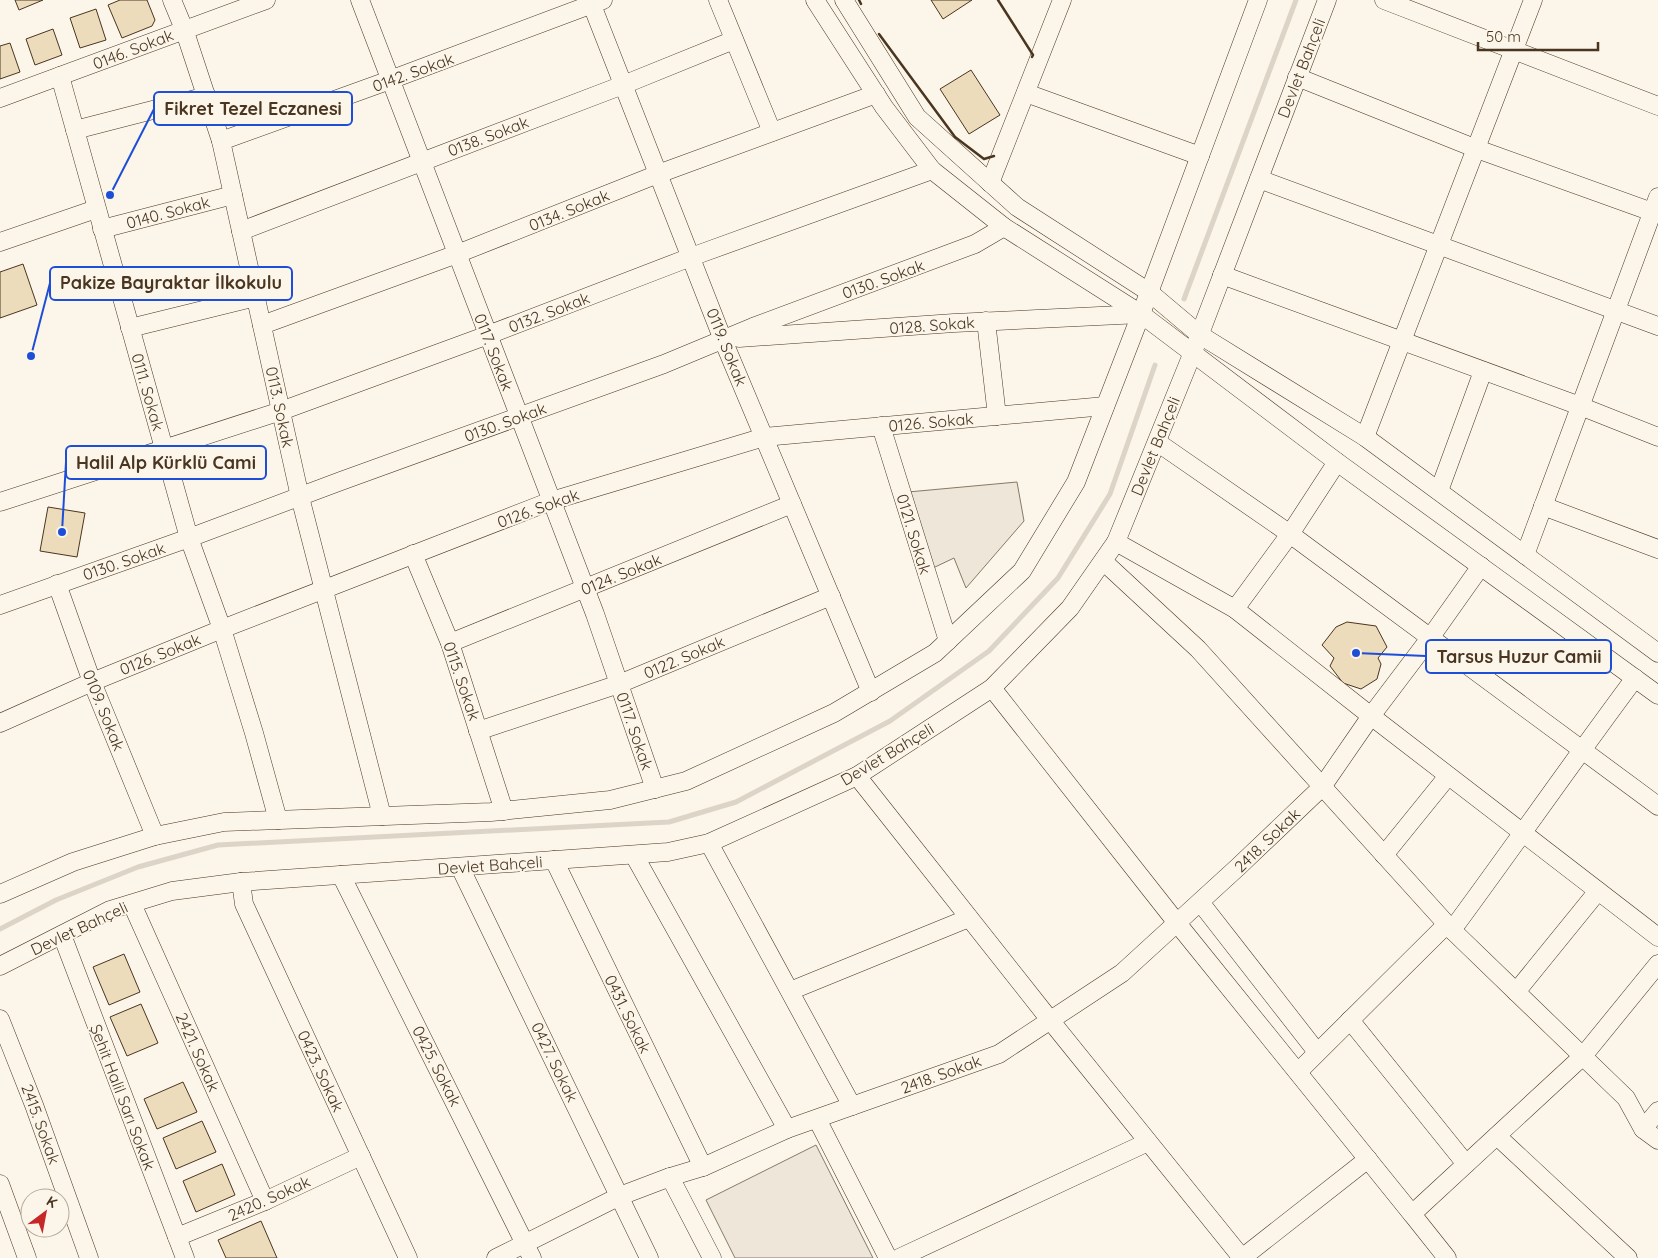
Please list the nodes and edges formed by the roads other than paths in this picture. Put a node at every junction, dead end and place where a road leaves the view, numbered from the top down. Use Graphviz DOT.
graph roads {
  1 [pos="172,0"];
  2 [pos="266,0"];
  3 [pos="360,0"];
  4 [pos="718,0"];
  5 [pos="815,0"];
  6 [pos="844,0"];
  7 [pos="1062,0"];
  8 [pos="1258,0"];
  9 [pos="1327,0"];
  10 [pos="1384,0"];
  11 [pos="1533,0"];
  12 [pos="595,1"];
  13 [pos="184,29"];
  14 [pos="734,40"];
  15 [pos="1515,51"];
  16 [pos="60,76"];
  17 [pos="1297,78"];
  18 [pos="390,80"];
  19 [pos="623,85"];
  20 [pos="1026,93"];
  21 [pos="876,94"];
  22 [pos="207,96"];
  23 [pos="0,98"];
  24 [pos="1658,106"];
  25 [pos="75,130"];
  26 [pos="772,132"];
  27 [pos="221,140"];
  28 [pos="1477,149"];
  29 [pos="1200,156"];
  30 [pos="421,161"];
  31 [pos="932,170"];
  32 [pos="658,174"];
  33 [pos="1259,179"];
  34 [pos="990,183"];
  35 [pos="233,195"];
  36 [pos="1656,207"];
  37 [pos="96,208"];
  38 [pos="1004,227"];
  39 [pos="102,229"];
  40 [pos="241,231"];
  41 [pos="0,242"];
  42 [pos="1439,246"];
  43 [pos="457,254"];
  44 [pos="691,257"];
  45 [pos="1222,275"];
  46 [pos="1149,292"];
  47 [pos="256,297"];
  48 [pos="1616,309"];
  49 [pos="1141,314"];
  50 [pos="986,322"];
  51 [pos="262,325"];
  52 [pos="1658,326"];
  53 [pos="130,328"];
  54 [pos="1200,334"];
  55 [pos="488,335"];
  56 [pos="723,340"];
  57 [pos="1402,342"];
  58 [pos="1193,352"];
  59 [pos="1483,371"];
  60 [pos="1105,406"];
  61 [pos="1580,406"];
  62 [pos="281,411"];
  63 [pos="519,416"];
  64 [pos="998,416"];
  65 [pos="881,426"];
  66 [pos="764,437"];
  67 [pos="1366,437"];
  68 [pos="1658,437"];
  69 [pos="1156,442"];
  70 [pos="164,450"];
  71 [pos="1337,462"];
  72 [pos="1439,491"];
  73 [pos="300,497"];
  74 [pos="551,501"];
  75 [pos="0,502"];
  76 [pos="792,504"];
  77 [pos="1543,506"];
  78 [pos="1290,534"];
  79 [pos="189,538"];
  80 [pos="1116,542"];
  81 [pos="1658,548"];
  82 [pos="412,554"];
  83 [pos="1525,555"];
  84 [pos="1103,561"];
  85 [pos="1481,566"];
  86 [pos="57,584"];
  87 [pos="323,589"];
  88 [pos="586,589"];
  89 [pos="830,596"];
  90 [pos="0,604"];
  91 [pos="1235,609"];
  92 [pos="222,629"];
  93 [pos="1430,638"];
  94 [pos="948,641"];
  95 [pos="450,643"];
  96 [pos="1658,653"];
  97 [pos="1635,678"];
  98 [pos="92,682"];
  99 [pos="619,684"];
  100 [pos="992,688"];
  101 [pos="871,692"];
  102 [pos="1658,695"];
  103 [pos="1371,716"];
  104 [pos="0,723"];
  105 [pos="478,731"];
  106 [pos="1582,750"];
  107 [pos="857,776"];
  108 [pos="1448,776"];
  109 [pos="1322,787"];
  110 [pos="655,789"];
  111 [pos="1658,806"];
  112 [pos="504,811"];
  113 [pos="382,816"];
  114 [pos="278,820"];
  115 [pos="1523,834"];
  116 [pos="155,836"];
  117 [pos="709,843"];
  118 [pos="634,854"];
  119 [pos="1384,855"];
  120 [pos="554,860"];
  121 [pos="460,867"];
  122 [pos="341,875"];
  123 [pos="242,882"];
  124 [pos="1598,891"];
  125 [pos="0,894"];
  126 [pos="1200,902"];
  127 [pos="132,904"];
  128 [pos="969,918"];
  129 [pos="1177,923"];
  130 [pos="1450,927"];
  131 [pos="62,934"];
  132 [pos="1658,937"];
  133 [pos="1658,964"];
  134 [pos="0,966"];
  135 [pos="790,991"];
  136 [pos="1516,992"];
  137 [pos="0,1020"];
  138 [pos="1050,1020"];
  139 [pos="1350,1020"];
  140 [pos="1318,1052"];
  141 [pos="1583,1056"];
  142 [pos="1298,1072"];
  143 [pos="852,1106"];
  144 [pos="1658,1111"];
  145 [pos="816,1119"];
  146 [pos="787,1129"];
  147 [pos="1643,1129"];
  148 [pos="1497,1136"];
  149 [pos="1658,1140"];
  150 [pos="1148,1142"];
  151 [pos="360,1156"];
  152 [pos="1368,1159"];
  153 [pos="1466,1164"];
  154 [pos="703,1167"];
  155 [pos="670,1177"];
  156 [pos="0,1184"];
  157 [pos="620,1196"];
  158 [pos="265,1201"];
  159 [pos="1412,1214"];
  160 [pos="6,1218"];
  161 [pos="177,1237"];
  162 [pos="528,1251"];
  163 [pos="27,1258"];
  164 [pos="89,1258"];
  165 [pos="185,1258"];
  166 [pos="408,1258"];
  167 [pos="496,1258"];
  168 [pos="649,1258"];
  169 [pos="712,1258"];
  170 [pos="888,1258"];
  171 [pos="899,1258"];
  172 [pos="1242,1258"];
  173 [pos="1447,1258"];
  174 [pos="1628,1258"];
  1 -- 13 [label="street, 0113. Sokak"];
  2 -- 13 [label="street, 0146. Sokak"];
  3 -- 18 [label="street, 0117. Sokak"];
  4 -- 14 [label="street"];
  5 -- 21 [label="street"];
  6 -- 34 [label="street"];
  7 -- 20 [label="street"];
  8 -- 29 [label="street"];
  9 -- 17 [label="street, Devlet Bahçeli"];
  10 -- 15 [label="street"];
  11 -- 15 [label="street"];
  12 -- 18 [label="street, 0142. Sokak"];
  12 -- 19 [label="street, 0119. Sokak"];
  13 -- 16 [label="street, 0146. Sokak"];
  13 -- 22 [label="street, 0113. Sokak"];
  14 -- 19 [label="street, 0138. Sokak"];
  14 -- 26 [label="street"];
  15 -- 24 [label="street"];
  15 -- 28 [label="street"];
  16 -- 23 [label="street, 0146. Sokak"];
  16 -- 25 [label="street, 0111. Sokak"];
  17 -- 28 [label="street"];
  17 -- 33 [label="street, Devlet Bahçeli"];
  18 -- 27 [label="street, 0142. Sokak"];
  18 -- 30 [label="street, 0117. Sokak"];
  19 -- 30 [label="street, 0138. Sokak"];
  19 -- 32 [label="street, 0119. Sokak"];
  20 -- 29 [label="street"];
  20 -- 34 [label="street"];
  21 -- 26 [label="street, 0134. Sokak"];
  21 -- 31 [label="street"];
  22 -- 25 [label="street"];
  22 -- 27 [label="street, 0113. Sokak"];
  25 -- 37 [label="street, 0111. Sokak"];
  26 -- 32 [label="street, 0134. Sokak"];
  27 -- 35 [label="street, 0113. Sokak"];
  28 -- 36 [label="street"];
  28 -- 42 [label="street"];
  29 -- 46 [label="street"];
  30 -- 40 [label="street, 0138. Sokak"];
  30 -- 43 [label="street, 0117. Sokak"];
  31 -- 38 [label="street"];
  31 -- 44 [label="street, 0132. Sokak"];
  32 -- 43 [label="street, 0134. Sokak"];
  32 -- 44 [label="street, 0119. Sokak"];
  33 -- 42 [label="street"];
  33 -- 45 [label="street, Devlet Bahçeli"];
  34 -- 46 [label="street"];
  35 -- 39 [label="street, 0140. Sokak"];
  35 -- 40 [label="street, 0113. Sokak"];
  36 -- 48 [label="street"];
  37 -- 39 [label="street, 0111. Sokak"];
  37 -- 41 [label="street"];
  38 -- 49 [label="street"];
  38 -- 56 [label="street, 0130. Sokak"];
  39 -- 53 [label="street, 0111. Sokak"];
  40 -- 47 [label="street, 0113. Sokak"];
  42 -- 48 [label="street"];
  42 -- 57 [label="street"];
  43 -- 51 [label="street, 0134. Sokak"];
  43 -- 55 [label="street, 0117. Sokak"];
  44 -- 55 [label="street, 0132. Sokak"];
  44 -- 56 [label="street, 0119. Sokak"];
  45 -- 54 [label="street, Devlet Bahçeli"];
  45 -- 57 [label="street"];
  46 -- 49 [label="street"];
  46 -- 54 [label="street"];
  47 -- 51 [label="street, 0113. Sokak"];
  47 -- 53 [label="street"];
  48 -- 52 [label="street"];
  48 -- 61 [label="street"];
  49 -- 50 [label="street, 0128. Sokak"];
  49 -- 58 [label="street"];
  49 -- 60 [label="street"];
  50 -- 56 [label="street, 0128. Sokak"];
  50 -- 64 [label="street"];
  51 -- 62 [label="street, 0113. Sokak"];
  53 -- 70 [label="street, 0111. Sokak"];
  54 -- 58 [label="street, Devlet Bahçeli"];
  54 -- 67 [label="street"];
  55 -- 62 [label="street, 0132. Sokak"];
  55 -- 63 [label="street, 0117. Sokak"];
  56 -- 63 [label="street, 0130. Sokak"];
  56 -- 66 [label="street, 0119. Sokak"];
  57 -- 59 [label="street"];
  57 -- 67 [label="street"];
  58 -- 69 [label="street, Devlet Bahçeli"];
  58 -- 71 [label="street"];
  59 -- 61 [label="street"];
  59 -- 72 [label="street"];
  60 -- 64 [label="street, 0126. Sokak"];
  60 -- 94 [label="street"];
  61 -- 68 [label="street"];
  61 -- 77 [label="street"];
  62 -- 70 [label="street, 0132. Sokak"];
  62 -- 73 [label="street, 0113. Sokak"];
  63 -- 73 [label="street, 0130. Sokak"];
  63 -- 74 [label="street, 0117. Sokak"];
  64 -- 65 [label="street, 0126. Sokak"];
  65 -- 66 [label="street, 0126. Sokak"];
  65 -- 94 [label="street, 0121. Sokak"];
  66 -- 74 [label="street, 0126. Sokak"];
  66 -- 76 [label="street, 0119. Sokak"];
  67 -- 72 [label="street"];
  69 -- 78 [label="street"];
  69 -- 80 [label="street, Devlet Bahçeli"];
  70 -- 75 [label="street, 0132. Sokak"];
  70 -- 79 [label="street, 0111. Sokak"];
  71 -- 78 [label="street"];
  71 -- 85 [label="street"];
  72 -- 83 [label="street"];
  73 -- 79 [label="street, 0130. Sokak"];
  73 -- 87 [label="street, 0113. Sokak"];
  74 -- 82 [label="street, 0126. Sokak"];
  74 -- 88 [label="street, 0117. Sokak"];
  76 -- 88 [label="street, 0124. Sokak"];
  76 -- 89 [label="street, 0119. Sokak"];
  77 -- 81 [label="street"];
  77 -- 83 [label="street"];
  78 -- 91 [label="street"];
  78 -- 93 [label="street"];
  79 -- 86 [label="street, 0130. Sokak"];
  79 -- 92 [label="street, 0111. Sokak"];
  80 -- 84 [label="street, Devlet Bahçeli"];
  80 -- 91 [label="street"];
  82 -- 87 [label="street, 0126. Sokak"];
  82 -- 95 [label="street, 0115. Sokak"];
  83 -- 96 [label="street"];
  84 -- 100 [label="street, Devlet Bahçeli"];
  84 -- 109 [label="street"];
  85 -- 93 [label="street, 2418. Sokak"];
  85 -- 97 [label="street"];
  86 -- 90 [label="street, 0130. Sokak"];
  86 -- 98 [label="street, 0109. Sokak"];
  87 -- 92 [label="street, 0126. Sokak"];
  87 -- 113 [label="street, 0113. Sokak"];
  88 -- 95 [label="street, 0124. Sokak"];
  88 -- 99 [label="street, 0117. Sokak"];
  89 -- 99 [label="street, 0122. Sokak"];
  89 -- 101 [label="street, 0119. Sokak"];
  91 -- 103 [label="street"];
  92 -- 98 [label="street, 0126. Sokak"];
  92 -- 114 [label="street, 0111. Sokak"];
  93 -- 103 [label="street, 2418. Sokak"];
  93 -- 106 [label="street"];
  94 -- 101 [label="street"];
  95 -- 105 [label="street, 0115. Sokak"];
  97 -- 102 [label="street"];
  97 -- 106 [label="street"];
  98 -- 104 [label="street, 0126. Sokak"];
  98 -- 116 [label="street, 0109. Sokak"];
  99 -- 105 [label="street, 0122. Sokak"];
  99 -- 110 [label="street, 0117. Sokak"];
  100 -- 107 [label="street, Devlet Bahçeli"];
  100 -- 129 [label="street"];
  101 -- 110 [label="street"];
  103 -- 108 [label="street"];
  103 -- 109 [label="street, 2418. Sokak"];
  105 -- 112 [label="street, 0115. Sokak"];
  106 -- 111 [label="street"];
  106 -- 115 [label="street"];
  107 -- 117 [label="street, Devlet Bahçeli"];
  107 -- 128 [label="street"];
  108 -- 115 [label="street"];
  108 -- 119 [label="street"];
  109 -- 119 [label="street"];
  109 -- 126 [label="street, 2418. Sokak"];
  110 -- 112 [label="street"];
  112 -- 113 [label="street"];
  113 -- 114 [label="street"];
  114 -- 116 [label="street"];
  115 -- 124 [label="street"];
  115 -- 130 [label="street"];
  116 -- 125 [label="street"];
  117 -- 118 [label="street, Devlet Bahçeli"];
  117 -- 135 [label="street"];
  118 -- 120 [label="street, Devlet Bahçeli"];
  118 -- 146 [label="street"];
  119 -- 130 [label="street"];
  120 -- 121 [label="street, Devlet Bahçeli"];
  120 -- 154 [label="street, 0431. Sokak"];
  121 -- 122 [label="street, Devlet Bahçeli"];
  121 -- 157 [label="street, 0427. Sokak"];
  122 -- 123 [label="street, Devlet Bahçeli"];
  122 -- 162 [label="street, 0425. Sokak"];
  123 -- 127 [label="street, Devlet Bahçeli"];
  123 -- 151 [label="street, 0423. Sokak"];
  124 -- 132 [label="street"];
  124 -- 136 [label="street"];
  126 -- 129 [label="street, 2418. Sokak"];
  126 -- 140 [label="street"];
  127 -- 131 [label="street, Devlet Bahçeli"];
  127 -- 158 [label="street, 2421. Sokak"];
  128 -- 135 [label="street"];
  128 -- 138 [label="street"];
  129 -- 138 [label="street, 2418. Sokak"];
  129 -- 142 [label="street"];
  130 -- 136 [label="street"];
  130 -- 139 [label="street"];
  131 -- 134 [label="street, Devlet Bahçeli"];
  131 -- 161 [label="street, Şehit Halil Sarı Sokak"];
  133 -- 141 [label="street"];
  135 -- 143 [label="street"];
  136 -- 141 [label="street"];
  137 -- 164 [label="street, 2415. Sokak"];
  138 -- 143 [label="street, 2418. Sokak"];
  138 -- 150 [label="street"];
  139 -- 140 [label="street"];
  139 -- 153 [label="street"];
  140 -- 142 [label="street"];
  141 -- 147 [label="street"];
  141 -- 148 [label="street"];
  142 -- 152 [label="street"];
  143 -- 145 [label="street, 2418. Sokak"];
  144 -- 147 [label="street"];
  145 -- 146 [label="street, 2418. Sokak"];
  145 -- 170 [label="street"];
  146 -- 154 [label="street, 2418. Sokak"];
  147 -- 149 [label="street"];
  148 -- 153 [label="street"];
  148 -- 174 [label="street"];
  150 -- 171 [label="street"];
  150 -- 172 [label="street"];
  151 -- 158 [label="street, 2420. Sokak"];
  151 -- 166 [label="street, 0423. Sokak"];
  152 -- 159 [label="street"];
  152 -- 172 [label="street"];
  153 -- 159 [label="street"];
  154 -- 155 [label="street, 2418. Sokak"];
  155 -- 157 [label="street, 2418. Sokak"];
  155 -- 169 [label="street"];
  156 -- 160 [label="street"];
  157 -- 162 [label="street, 2418. Sokak"];
  157 -- 168 [label="street, 0427. Sokak"];
  158 -- 161 [label="street, 2420. Sokak"];
  159 -- 173 [label="street"];
  160 -- 163 [label="street"];
  161 -- 165 [label="street, Şehit Halil Sarı Sokak"];
  162 -- 167 [label="street, 2418. Sokak"];
}
